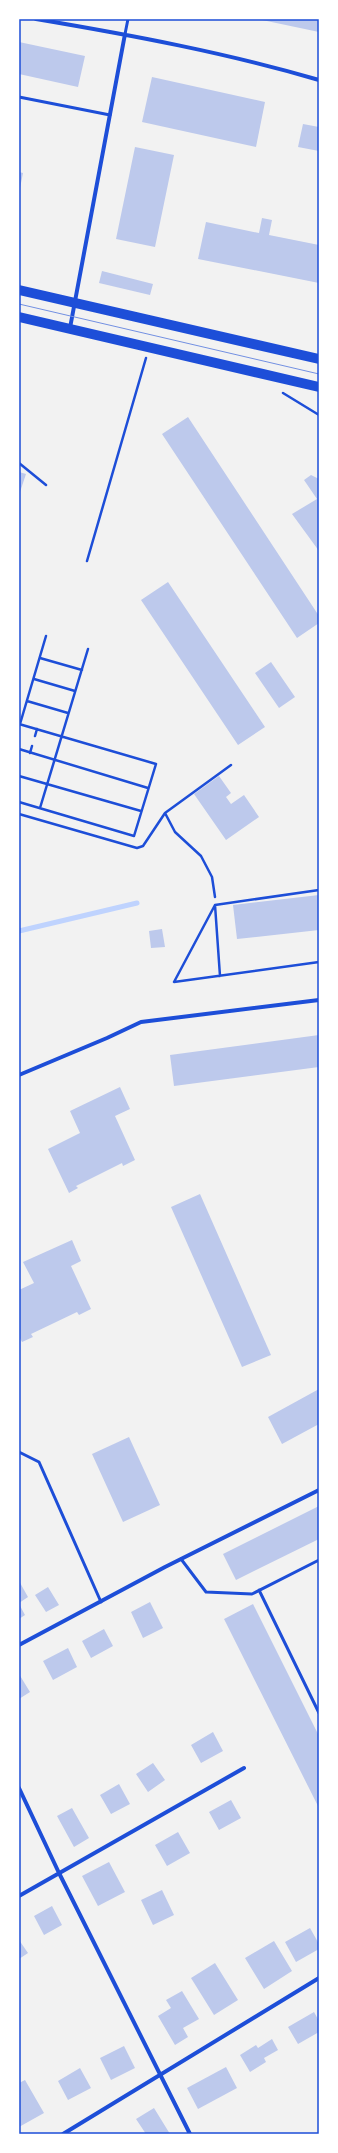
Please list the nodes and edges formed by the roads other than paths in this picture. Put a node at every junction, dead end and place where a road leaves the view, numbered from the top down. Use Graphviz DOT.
graph roads {
  1 [pos="36,19"];
  2 [pos="128,19"];
  3 [pos="125,34"];
  4 [pos="319,80"];
  5 [pos="19,97"];
  6 [pos="110,116"];
  7 [pos="19,290"];
  8 [pos="75,303"];
  9 [pos="19,317"];
  10 [pos="70,329"];
  11 [pos="319,359"];
  12 [pos="319,387"];
  13 [pos="319,1000"];
  14 [pos="19,1074"];
  15 [pos="19,1452"];
  16 [pos="319,1490"];
  17 [pos="181,1559"];
  18 [pos="319,1560"];
  19 [pos="259,1590"];
  20 [pos="101,1602"];
  21 [pos="19,1645"];
  22 [pos="319,1713"];
  23 [pos="244,1768"];
  24 [pos="19,1788"];
  25 [pos="59,1873"];
  26 [pos="19,1896"];
  27 [pos="319,1978"];
  28 [pos="160,2075"];
  29 [pos="63,2134"];
  30 [pos="190,2134"];
  1 -- 3 [label="street"];
  2 -- 3 [label="lane"];
  3 -- 4 [label="street"];
  3 -- 6 [label="street"];
  5 -- 6 [label="lane"];
  6 -- 8 [label="street"];
  7 -- 8 [label="main road"];
  8 -- 10 [label="street"];
  8 -- 11 [label="main road"];
  9 -- 10 [label="main road"];
  10 -- 12 [label="main road"];
  13 -- 14 [label="street"];
  15 -- 20 [label="lane"];
  16 -- 17 [label="street"];
  17 -- 19 [label="lane"];
  17 -- 20 [label="street"];
  18 -- 19 [label="lane"];
  19 -- 22 [label="lane"];
  20 -- 21 [label="street"];
  23 -- 25 [label="street"];
  24 -- 25 [label="street"];
  25 -- 26 [label="street"];
  25 -- 28 [label="street"];
  27 -- 28 [label="street"];
  28 -- 29 [label="street"];
  28 -- 30 [label="street"];
}
